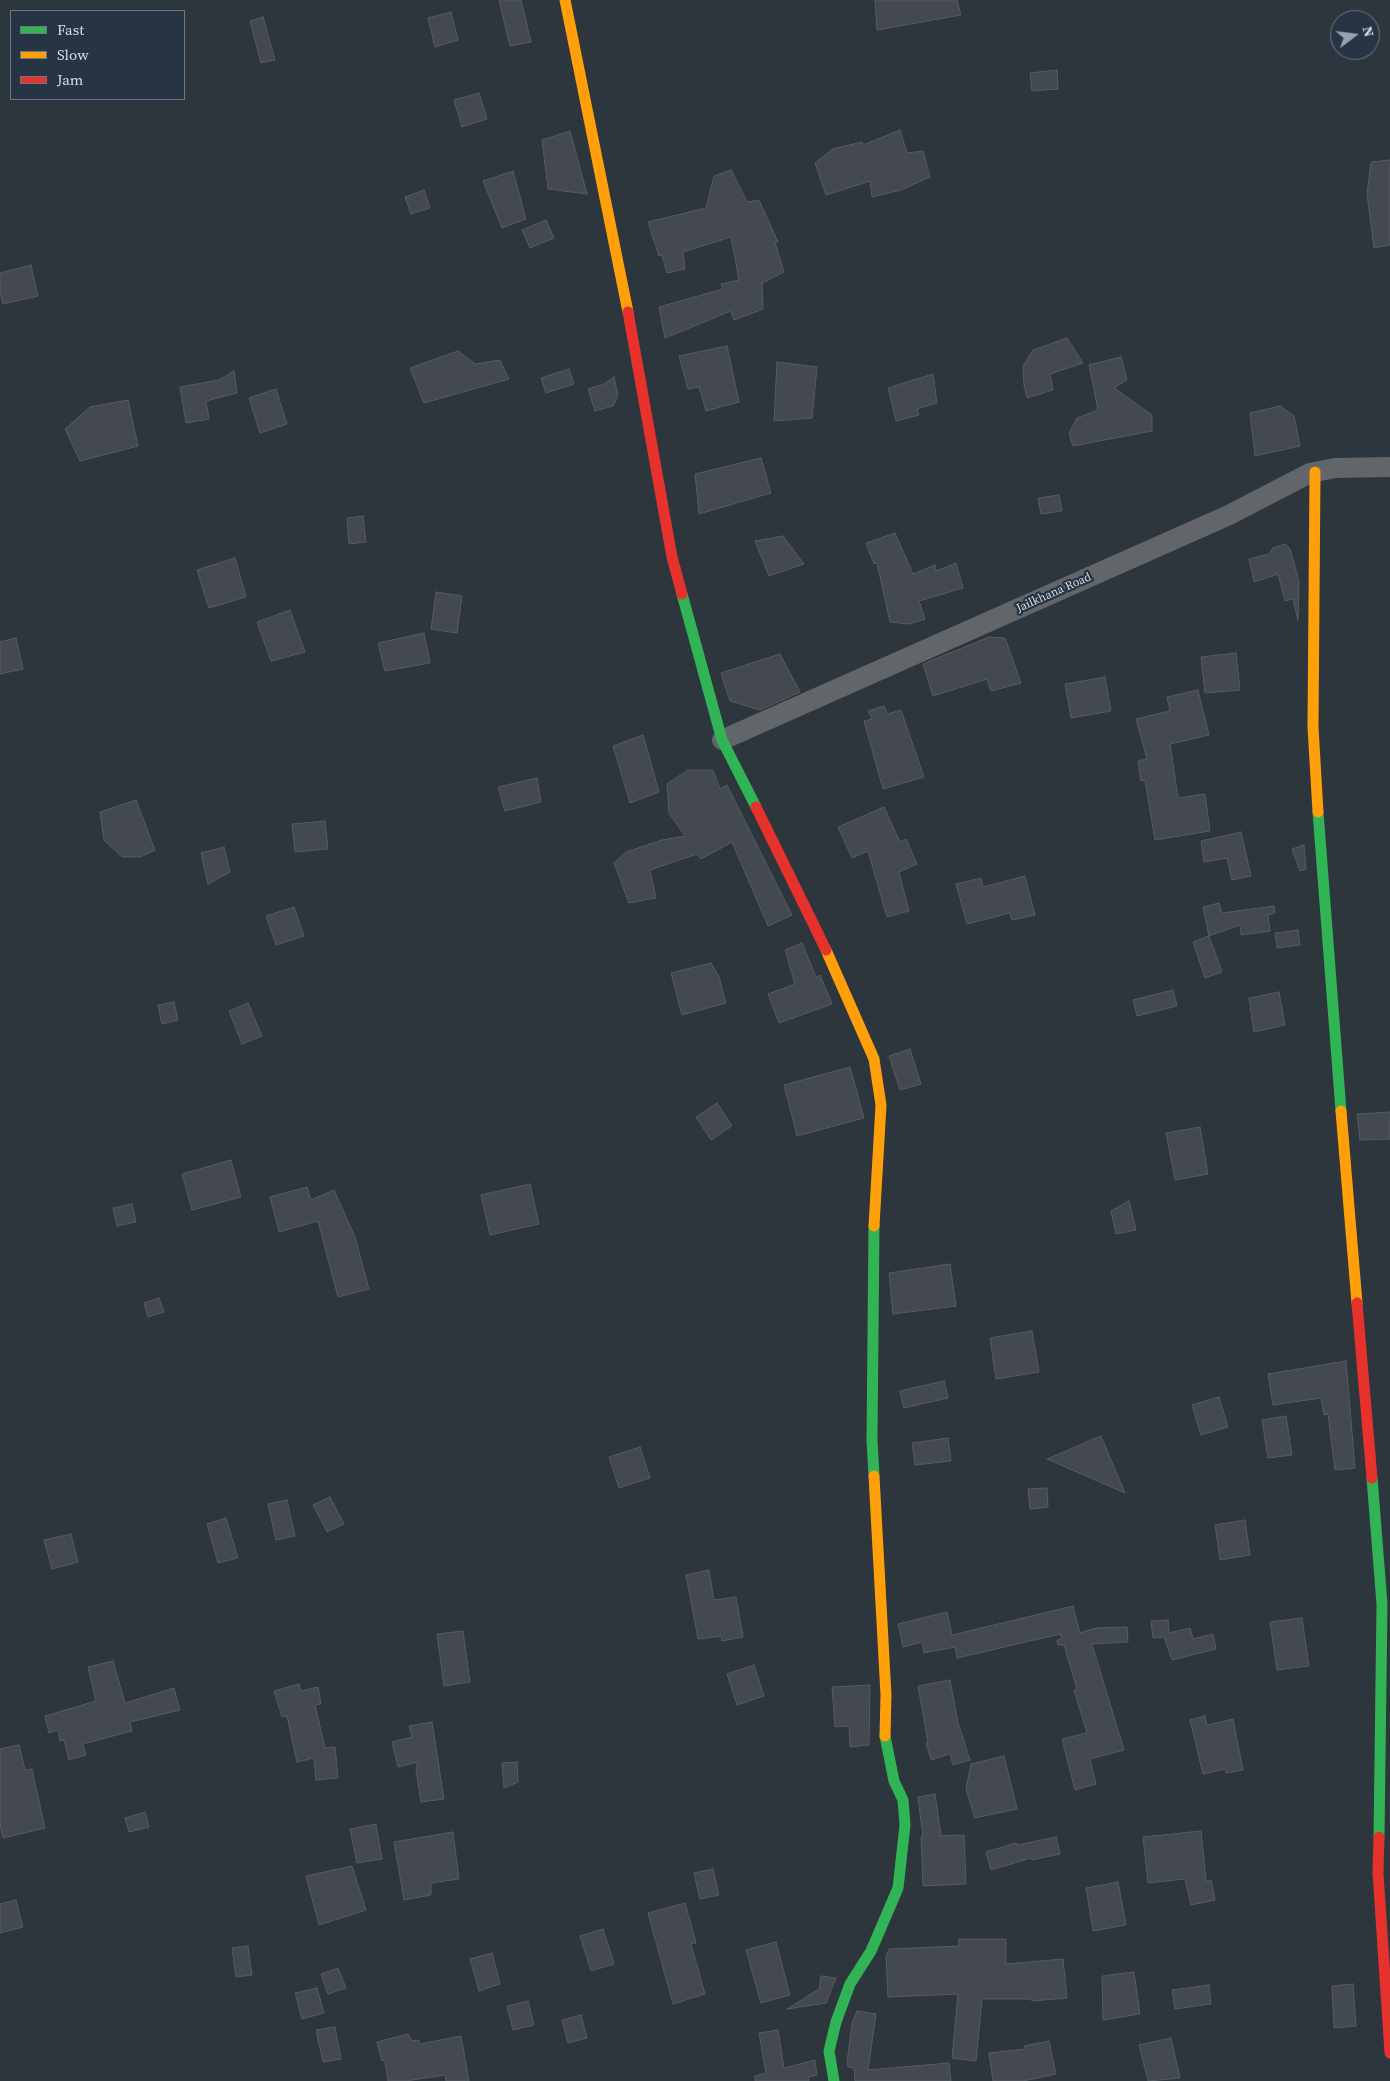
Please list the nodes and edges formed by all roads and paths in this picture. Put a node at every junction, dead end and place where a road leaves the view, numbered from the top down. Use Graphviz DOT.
graph roads {
  1 [pos="565,0"];
  2 [pos="1390,467"];
  3 [pos="1315,472"];
  4 [pos="722,740"];
  5 [pos="1386,1604"];
  6 [pos="1390,2053"];
  7 [pos="834,2081"];
  1 -- 4 [label="street"];
  2 -- 3 [label="street, Jailkhana Road"];
  3 -- 4 [label="street, Jailkhana Road"];
  3 -- 5 [label="street"];
  4 -- 7 [label="street"];
  5 -- 6 [label="street"];
}
